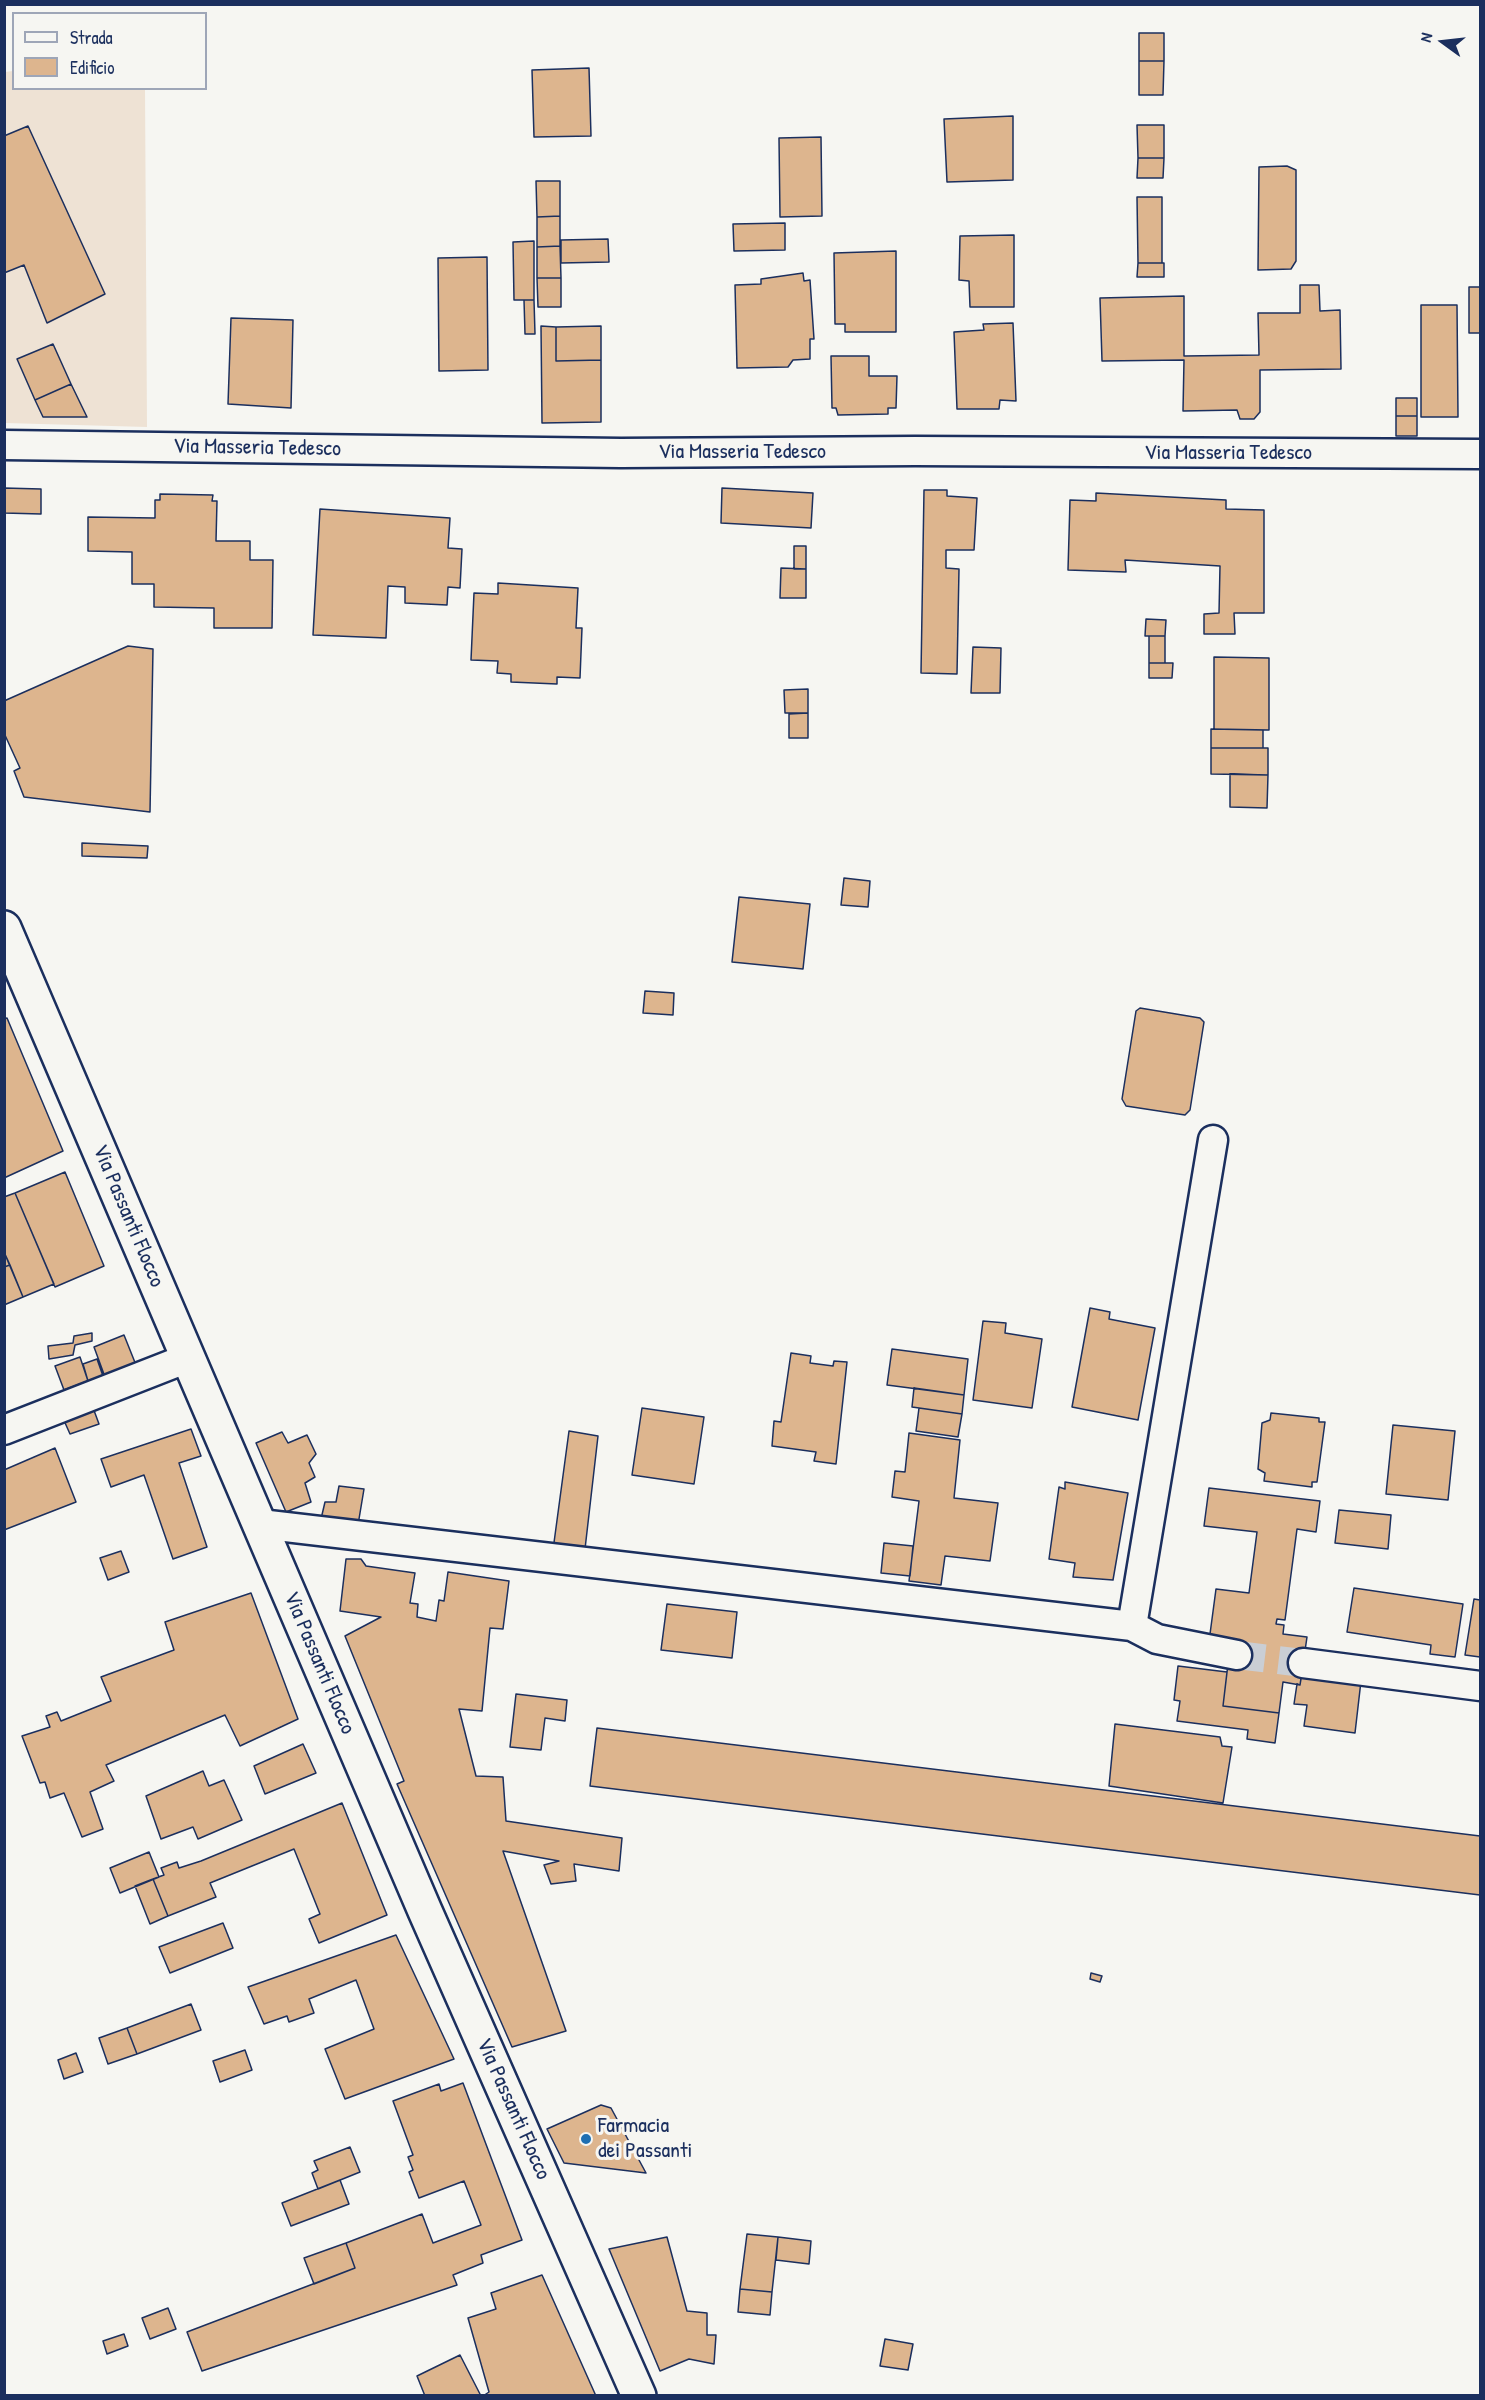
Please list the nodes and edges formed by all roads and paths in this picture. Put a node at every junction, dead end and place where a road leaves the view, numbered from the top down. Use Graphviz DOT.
graph roads {
  1 [pos="4,445"];
  2 [pos="1480,454"];
  3 [pos="4,928"];
  4 [pos="1213,1140"];
  5 [pos="188,1358"];
  6 [pos="4,1430"];
  7 [pos="260,1524"];
  8 [pos="1132,1626"];
  9 [pos="1237,1655"];
  10 [pos="1304,1663"];
  11 [pos="1480,1686"];
  12 [pos="639,2396"];
  1 -- 2 [label="street, Via Masseria Tedesco"];
  3 -- 5 [label="main road, Via Passanti Flocco"];
  4 -- 8 [label="street"];
  5 -- 6 [label="street"];
  5 -- 7 [label="main road, Via Passanti Flocco"];
  7 -- 8 [label="street"];
  7 -- 12 [label="main road, Via Passanti Flocco"];
  8 -- 9 [label="street"];
  10 -- 11 [label="street"];
}
